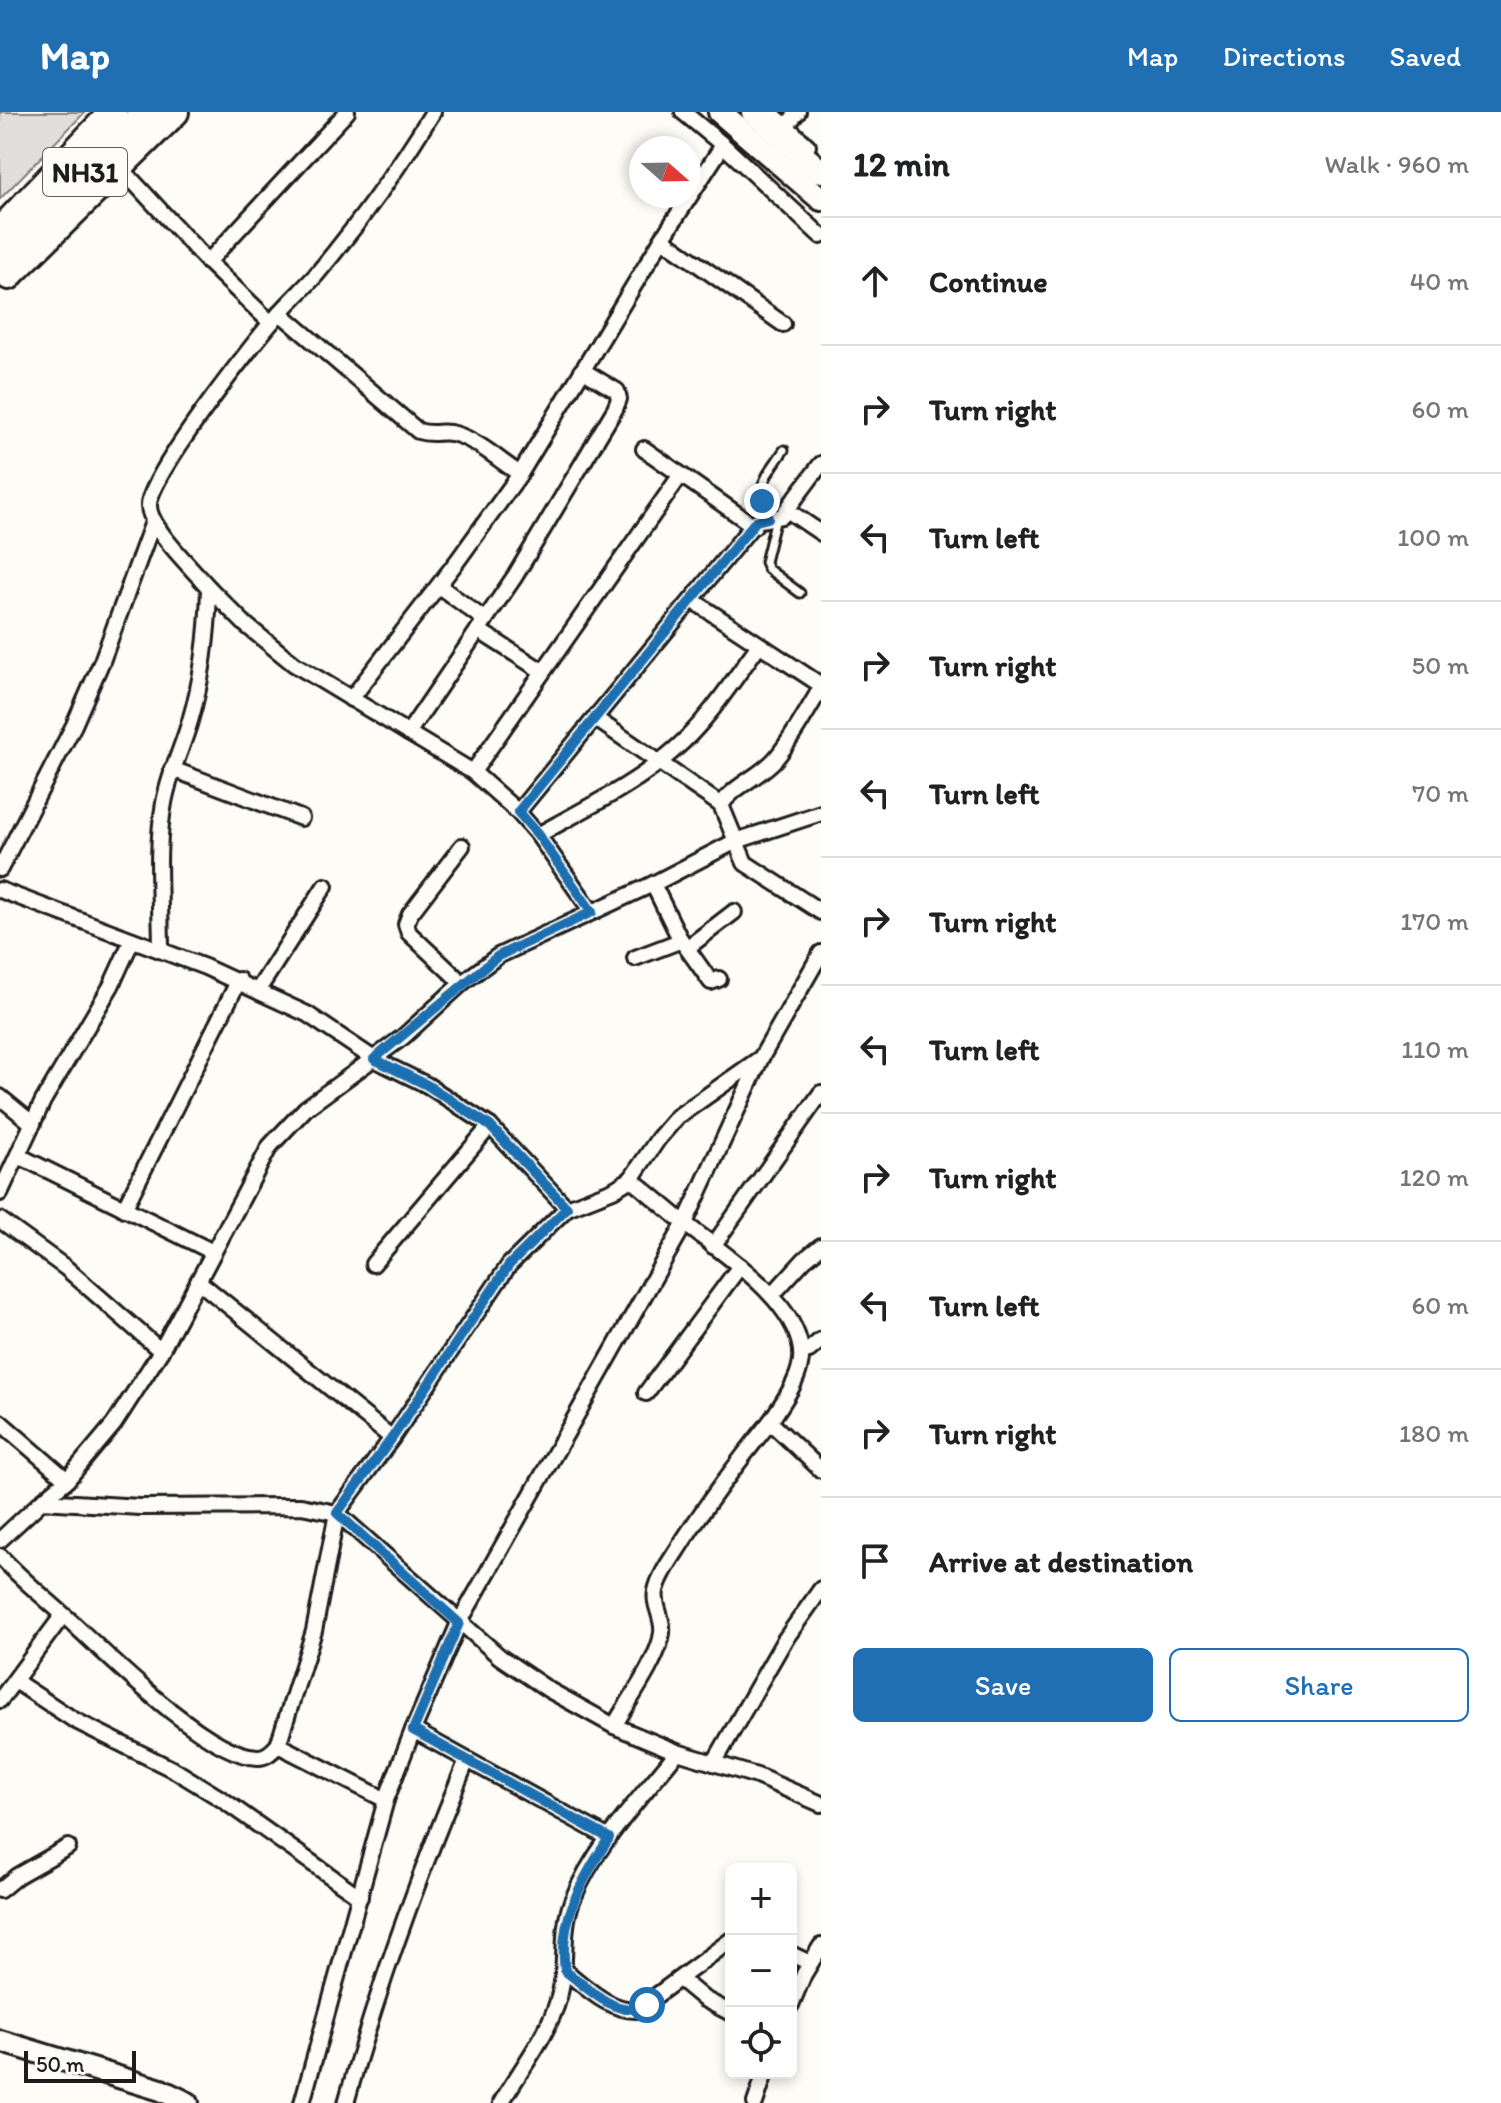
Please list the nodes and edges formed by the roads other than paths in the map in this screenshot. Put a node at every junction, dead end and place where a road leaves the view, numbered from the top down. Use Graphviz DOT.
graph roads {
  1 [pos="113,112"];
  2 [pos="145,112"];
  3 [pos="175,112"];
  4 [pos="347,112"];
  5 [pos="683,112"];
  6 [pos="720,112"];
  7 [pos="753,112"];
  8 [pos="770,112"];
  9 [pos="798,112"];
  10 [pos="426,115"];
  11 [pos="786,126"];
  12 [pos="723,145"];
  13 [pos="821,158"];
  14 [pos="119,166"];
  15 [pos="821,171"];
  16 [pos="821,199"];
  17 [pos="821,236"];
  18 [pos="662,239"];
  19 [pos="4,256"];
  20 [pos="208,262"];
  21 [pos="275,318"];
  22 [pos="783,324"];
  23 [pos="582,370"];
  24 [pos="644,449"];
  25 [pos="784,450"];
  26 [pos="821,464"];
  27 [pos="520,474"];
  28 [pos="680,476"];
  29 [pos="777,515"];
  30 [pos="153,522"];
  31 [pos="754,526"];
  32 [pos="821,533"];
  33 [pos="439,586"];
  34 [pos="209,588"];
  35 [pos="800,593"];
  36 [pos="692,600"];
  37 [pos="482,625"];
  38 [pos="759,645"];
  39 [pos="542,671"];
  40 [pos="821,687"];
  41 [pos="351,699"];
  42 [pos="596,719"];
  43 [pos="408,733"];
  44 [pos="659,763"];
  45 [pos="172,769"];
  46 [pos="473,772"];
  47 [pos="721,805"];
  48 [pos="518,812"];
  49 [pos="821,813"];
  50 [pos="301,818"];
  51 [pos="538,835"];
  52 [pos="736,841"];
  53 [pos="462,846"];
  54 [pos="0,869"];
  55 [pos="653,884"];
  56 [pos="325,886"];
  57 [pos="0,890"];
  58 [pos="592,912"];
  59 [pos="734,912"];
  60 [pos="821,912"];
  61 [pos="132,940"];
  62 [pos="683,942"];
  63 [pos="161,950"];
  64 [pos="821,953"];
  65 [pos="635,958"];
  66 [pos="719,979"];
  67 [pos="239,980"];
  68 [pos="462,983"];
  69 [pos="258,990"];
  70 [pos="761,1058"];
  71 [pos="374,1059"];
  72 [pos="821,1093"];
  73 [pos="0,1097"];
  74 [pos="33,1124"];
  75 [pos="490,1126"];
  76 [pos="19,1156"];
  77 [pos="631,1179"];
  78 [pos="0,1193"];
  79 [pos="567,1208"];
  80 [pos="124,1209"];
  81 [pos="0,1220"];
  82 [pos="685,1223"];
  83 [pos="713,1246"];
  84 [pos="821,1246"];
  85 [pos="213,1252"];
  86 [pos="373,1264"];
  87 [pos="740,1266"];
  88 [pos="198,1281"];
  89 [pos="772,1295"];
  90 [pos="821,1340"];
  91 [pos="161,1351"];
  92 [pos="801,1352"];
  93 [pos="646,1393"];
  94 [pos="0,1422"];
  95 [pos="770,1422"];
  96 [pos="392,1438"];
  97 [pos="821,1470"];
  98 [pos="67,1480"];
  99 [pos="42,1501"];
  100 [pos="337,1513"];
  101 [pos="0,1540"];
  102 [pos="0,1556"];
  103 [pos="821,1589"];
  104 [pos="63,1615"];
  105 [pos="459,1623"];
  106 [pos="15,1681"];
  107 [pos="0,1700"];
  108 [pos="614,1726"];
  109 [pos="413,1730"];
  110 [pos="278,1745"];
  111 [pos="677,1752"];
  112 [pos="467,1760"];
  113 [pos="714,1763"];
  114 [pos="386,1800"];
  115 [pos="821,1804"];
  116 [pos="609,1838"];
  117 [pos="68,1847"];
  118 [pos="0,1890"];
  119 [pos="360,1897"];
  120 [pos="725,1945"];
  121 [pos="821,1946"];
  122 [pos="797,1957"];
  123 [pos="810,1963"];
  124 [pos="565,1971"];
  125 [pos="680,1979"];
  126 [pos="797,1992"];
  127 [pos="725,2010"];
  128 [pos="0,2041"];
  129 [pos="763,2079"];
  130 [pos="188,2103"];
  131 [pos="302,2103"];
  132 [pos="346,2103"];
  133 [pos="501,2103"];
  134 [pos="755,2103"];
  1 -- 19 [label="highway, NH31"];
  2 -- 19 [label="highway, NH31"];
  3 -- 14 [label="highway"];
  4 -- 20 [label="street"];
  5 -- 12 [label="street"];
  6 -- 16 [label="main road"];
  7 -- 15 [label="main road"];
  8 -- 11 [label="street"];
  9 -- 11 [label="street"];
  10 -- 21 [label="street"];
  11 -- 13 [label="street"];
  12 -- 17 [label="street"];
  12 -- 18 [label="street"];
  14 -- 19 [label="highway"];
  14 -- 20 [label="street"];
  18 -- 22 [label="street"];
  18 -- 23 [label="street"];
  20 -- 21 [label="street"];
  21 -- 27 [label="street"];
  21 -- 30 [label="street"];
  23 -- 27 [label="street"];
  23 -- 37 [label="street"];
  24 -- 28 [label="street"];
  25 -- 29 [label="lane"];
  26 -- 29 [label="street"];
  27 -- 33 [label="street"];
  28 -- 31 [label="street"];
  28 -- 39 [label="street"];
  29 -- 31 [label="street"];
  29 -- 32 [label="street"];
  29 -- 35 [label="lane"];
  30 -- 34 [label="street"];
  30 -- 54 [label="street"];
  31 -- 36 [label="street"];
  33 -- 37 [label="street"];
  33 -- 41 [label="street"];
  34 -- 41 [label="street"];
  34 -- 45 [label="street"];
  36 -- 38 [label="street"];
  36 -- 42 [label="street"];
  37 -- 39 [label="street"];
  37 -- 43 [label="street"];
  38 -- 40 [label="street"];
  38 -- 44 [label="street"];
  39 -- 46 [label="street"];
  40 -- 47 [label="street"];
  41 -- 43 [label="street"];
  42 -- 44 [label="street"];
  42 -- 48 [label="street"];
  43 -- 46 [label="street"];
  44 -- 47 [label="street"];
  44 -- 51 [label="street"];
  45 -- 50 [label="street"];
  45 -- 63 [label="street"];
  46 -- 48 [label="street"];
  47 -- 52 [label="street"];
  48 -- 51 [label="street"];
  49 -- 52 [label="street"];
  51 -- 58 [label="street"];
  52 -- 55 [label="street"];
  52 -- 60 [label="street"];
  53 -- 68 [label="street"];
  55 -- 58 [label="street"];
  55 -- 62 [label="street"];
  56 -- 69 [label="street"];
  57 -- 61 [label="street"];
  58 -- 68 [label="street"];
  59 -- 62 [label="street"];
  61 -- 63 [label="street"];
  61 -- 74 [label="street"];
  62 -- 65 [label="street"];
  62 -- 66 [label="street"];
  63 -- 67 [label="street"];
  64 -- 70 [label="street"];
  67 -- 69 [label="street"];
  67 -- 80 [label="street"];
  68 -- 71 [label="street"];
  69 -- 71 [label="street"];
  70 -- 77 [label="street"];
  70 -- 82 [label="street"];
  71 -- 75 [label="street"];
  71 -- 85 [label="street"];
  72 -- 83 [label="street"];
  73 -- 74 [label="street"];
  74 -- 76 [label="street"];
  75 -- 79 [label="street"];
  75 -- 86 [label="street"];
  76 -- 78 [label="street"];
  76 -- 80 [label="street"];
  77 -- 79 [label="street"];
  77 -- 82 [label="street"];
  79 -- 96 [label="street"];
  80 -- 85 [label="street"];
  81 -- 91 [label="street"];
  82 -- 83 [label="street"];
  82 -- 105 [label="street"];
  83 -- 87 [label="street"];
  84 -- 89 [label="street"];
  85 -- 88 [label="street"];
  87 -- 89 [label="street"];
  87 -- 93 [label="street"];
  88 -- 91 [label="street"];
  88 -- 96 [label="street"];
  89 -- 92 [label="street"];
  90 -- 92 [label="street"];
  91 -- 98 [label="street"];
  92 -- 95 [label="street"];
  94 -- 98 [label="street"];
  95 -- 97 [label="street"];
  95 -- 108 [label="street"];
  96 -- 100 [label="street"];
  98 -- 99 [label="street"];
  99 -- 100 [label="street"];
  99 -- 101 [label="street"];
  100 -- 105 [label="street"];
  100 -- 110 [label="street"];
  102 -- 104 [label="street"];
  103 -- 113 [label="street"];
  104 -- 106 [label="street"];
  104 -- 110 [label="street"];
  105 -- 108 [label="street"];
  105 -- 109 [label="street"];
  106 -- 107 [label="street"];
  106 -- 119 [label="street"];
  108 -- 111 [label="street"];
  109 -- 112 [label="street"];
  109 -- 114 [label="street"];
  110 -- 114 [label="street"];
  111 -- 113 [label="street"];
  111 -- 116 [label="street"];
  112 -- 116 [label="street"];
  112 -- 132 [label="street"];
  113 -- 115 [label="street"];
  114 -- 119 [label="street"];
  116 -- 124 [label="street"];
  117 -- 118 [label="street"];
  119 -- 131 [label="street"];
  120 -- 125 [label="street"];
  121 -- 123 [label="street"];
  122 -- 123 [label="street"];
  123 -- 126 [label="street"];
  124 -- 125 [label="street"];
  124 -- 133 [label="street"];
  125 -- 127 [label="street"];
  128 -- 130 [label="street"];
  129 -- 134 [label="street"];
}
